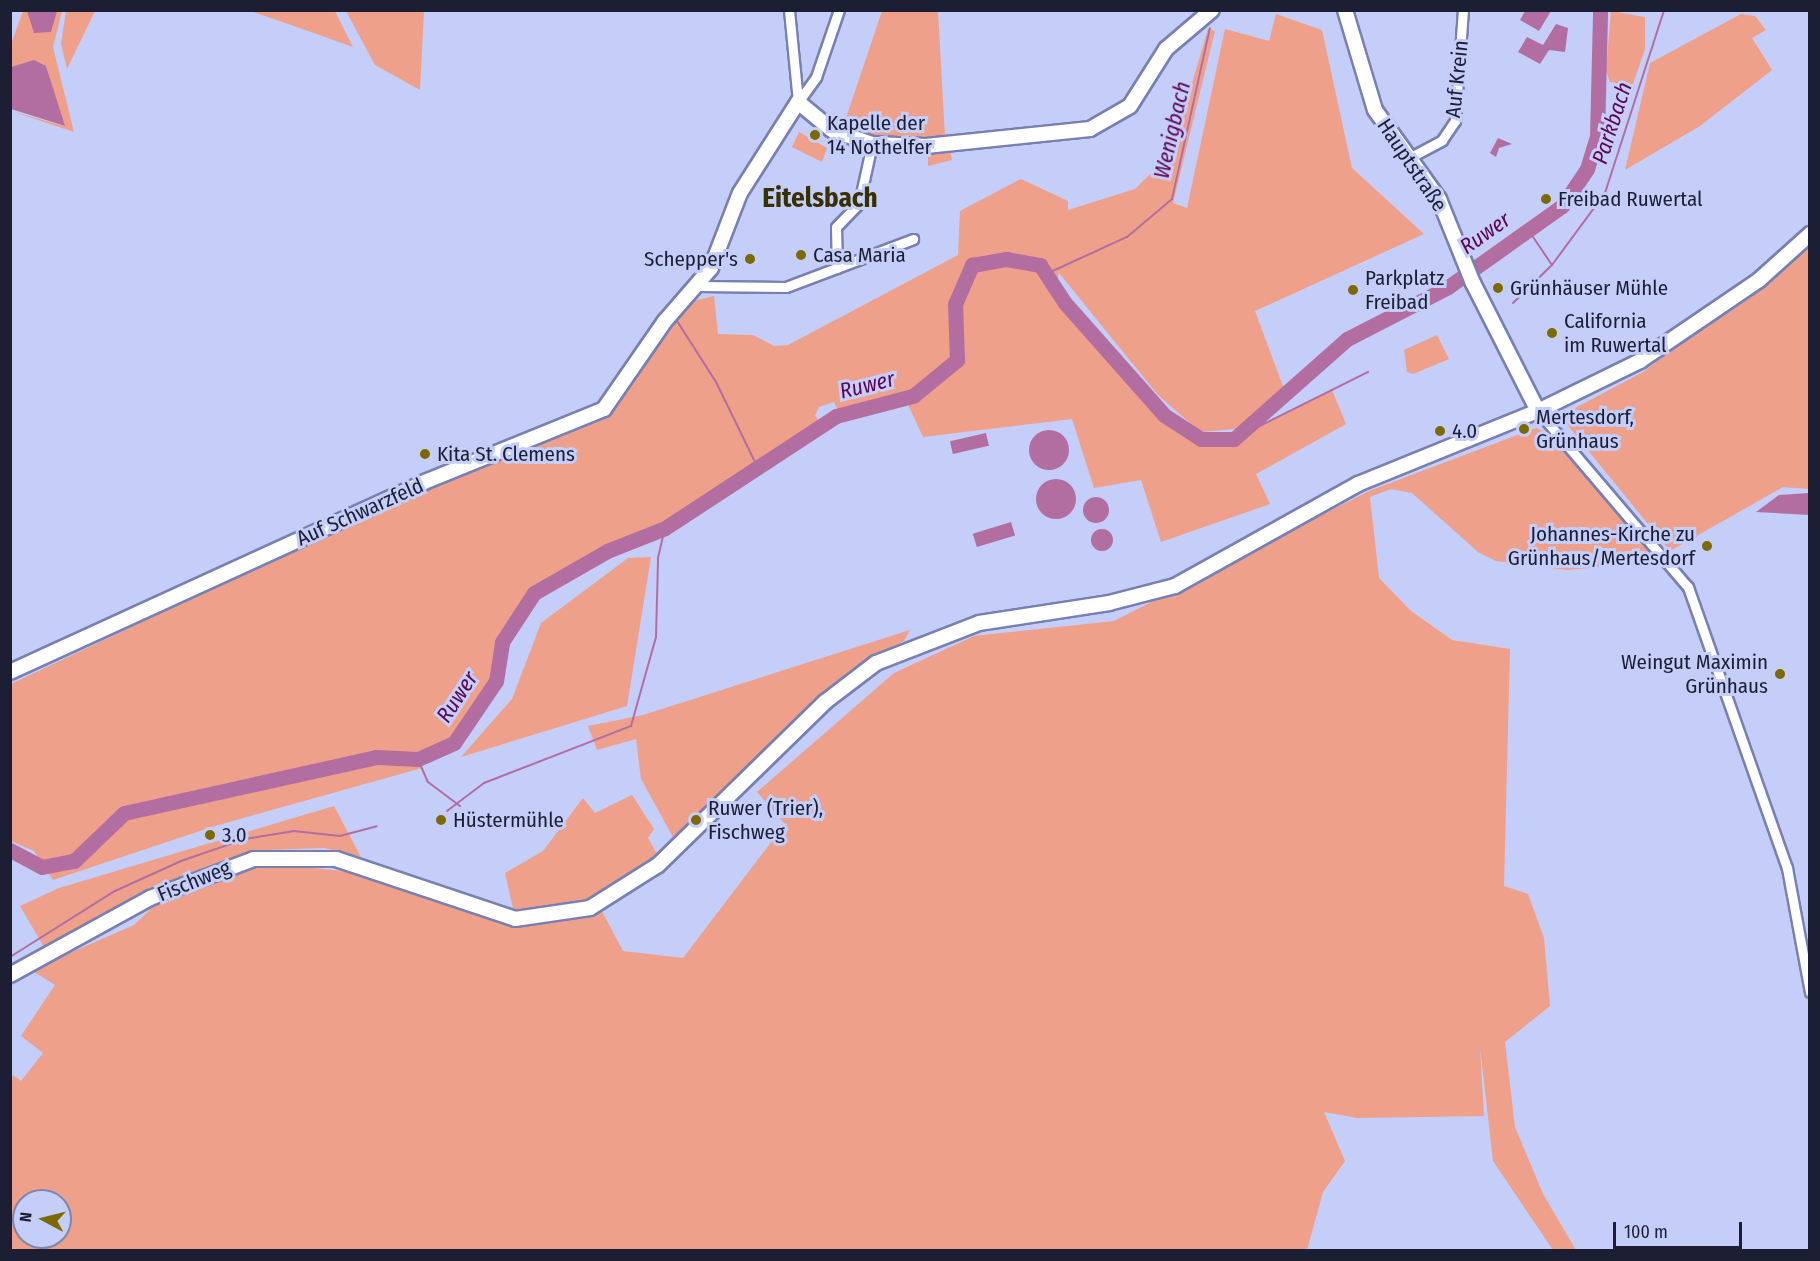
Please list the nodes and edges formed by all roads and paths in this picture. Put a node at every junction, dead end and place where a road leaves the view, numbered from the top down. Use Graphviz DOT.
graph roads {
  1 [pos="789,10"];
  2 [pos="839,10"];
  3 [pos="1345,10"];
  4 [pos="1463,10"];
  5 [pos="1207,15"];
  6 [pos="798,102"];
  7 [pos="872,144"];
  8 [pos="1407,159"];
  9 [pos="1809,234"];
  10 [pos="913,239"];
  11 [pos="837,268"];
  12 [pos="698,286"];
  13 [pos="1538,411"];
  14 [pos="10,672"];
  15 [pos="10,975"];
  16 [pos="1809,992"];
  1 -- 6 [label="street"];
  2 -- 6 [label="street"];
  3 -- 8 [label="main road, Hauptstraße"];
  4 -- 8 [label="street, Auf Krein"];
  5 -- 7 [label="main road"];
  6 -- 7 [label="main road"];
  6 -- 12 [label="main road, Auf Schwarzfeld"];
  7 -- 11 [label="street"];
  8 -- 13 [label="main road, Hauptstraße"];
  9 -- 13 [label="main road, Fischweg"];
  10 -- 11 [label="street"];
  11 -- 12 [label="street"];
  12 -- 14 [label="main road, Auf Schwarzfeld"];
  13 -- 15 [label="main road, Fischweg"];
  13 -- 16 [label="street"];
}
